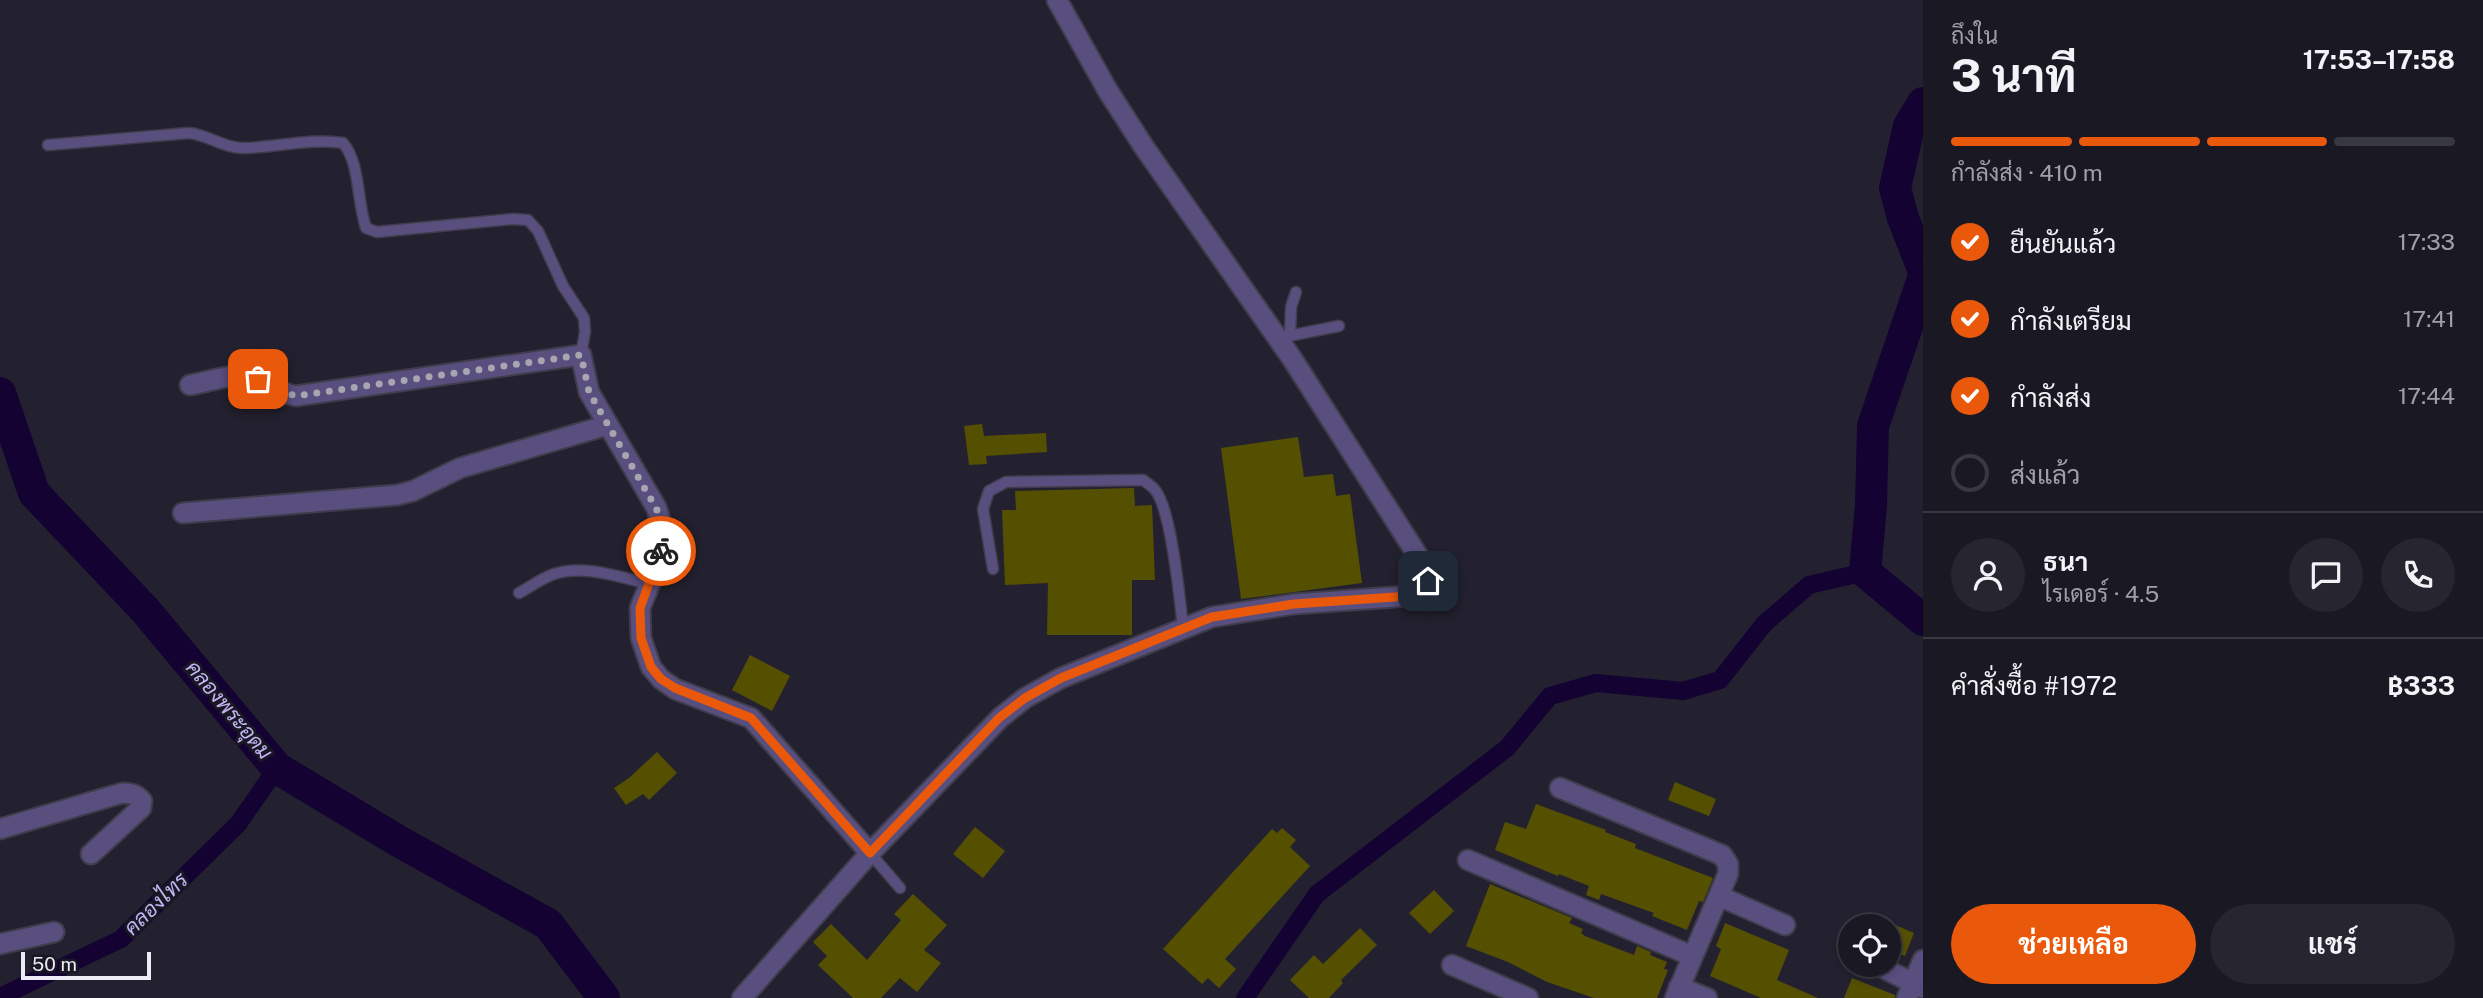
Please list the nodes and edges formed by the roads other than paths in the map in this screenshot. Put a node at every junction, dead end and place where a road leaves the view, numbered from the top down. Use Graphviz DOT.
graph roads {
  1 [pos="1057,0"];
  2 [pos="48,145"];
  3 [pos="1296,292"];
  4 [pos="1339,326"];
  5 [pos="1284,337"];
  6 [pos="581,355"];
  7 [pos="190,385"];
  8 [pos="608,425"];
  9 [pos="183,513"];
  10 [pos="993,569"];
  11 [pos="649,584"];
  12 [pos="519,593"];
  13 [pos="1183,628"];
  14 [pos="1560,788"];
  15 [pos="0,829"];
  16 [pos="870,853"];
  17 [pos="91,854"];
  18 [pos="1468,860"];
  19 [pos="900,888"];
  20 [pos="1719,896"];
  21 [pos="1785,925"];
  22 [pos="54,932"];
  23 [pos="0,944"];
  24 [pos="1692,956"];
  25 [pos="1923,960"];
  26 [pos="1452,965"];
  27 [pos="1894,977"];
  28 [pos="1914,990"];
  29 [pos="1677,992"];
  30 [pos="742,998"];
  31 [pos="1528,998"];
  32 [pos="1707,998"];
  1 -- 5 [label="street"];
  2 -- 6 [label="lane"];
  3 -- 5 [label="lane"];
  4 -- 5 [label="lane"];
  5 -- 13 [label="street"];
  6 -- 7 [label="street"];
  6 -- 8 [label="street"];
  8 -- 9 [label="street"];
  8 -- 11 [label="street"];
  10 -- 13 [label="lane"];
  11 -- 12 [label="lane"];
  11 -- 16 [label="street"];
  13 -- 16 [label="street"];
  14 -- 20 [label="street"];
  15 -- 17 [label="street"];
  16 -- 19 [label="lane"];
  16 -- 30 [label="street"];
  18 -- 24 [label="street"];
  20 -- 21 [label="street"];
  20 -- 24 [label="street"];
  22 -- 23 [label="street"];
  24 -- 29 [label="street"];
  25 -- 28 [label="street"];
  26 -- 31 [label="street"];
  27 -- 28 [label="street"];
  29 -- 32 [label="street"];
}
